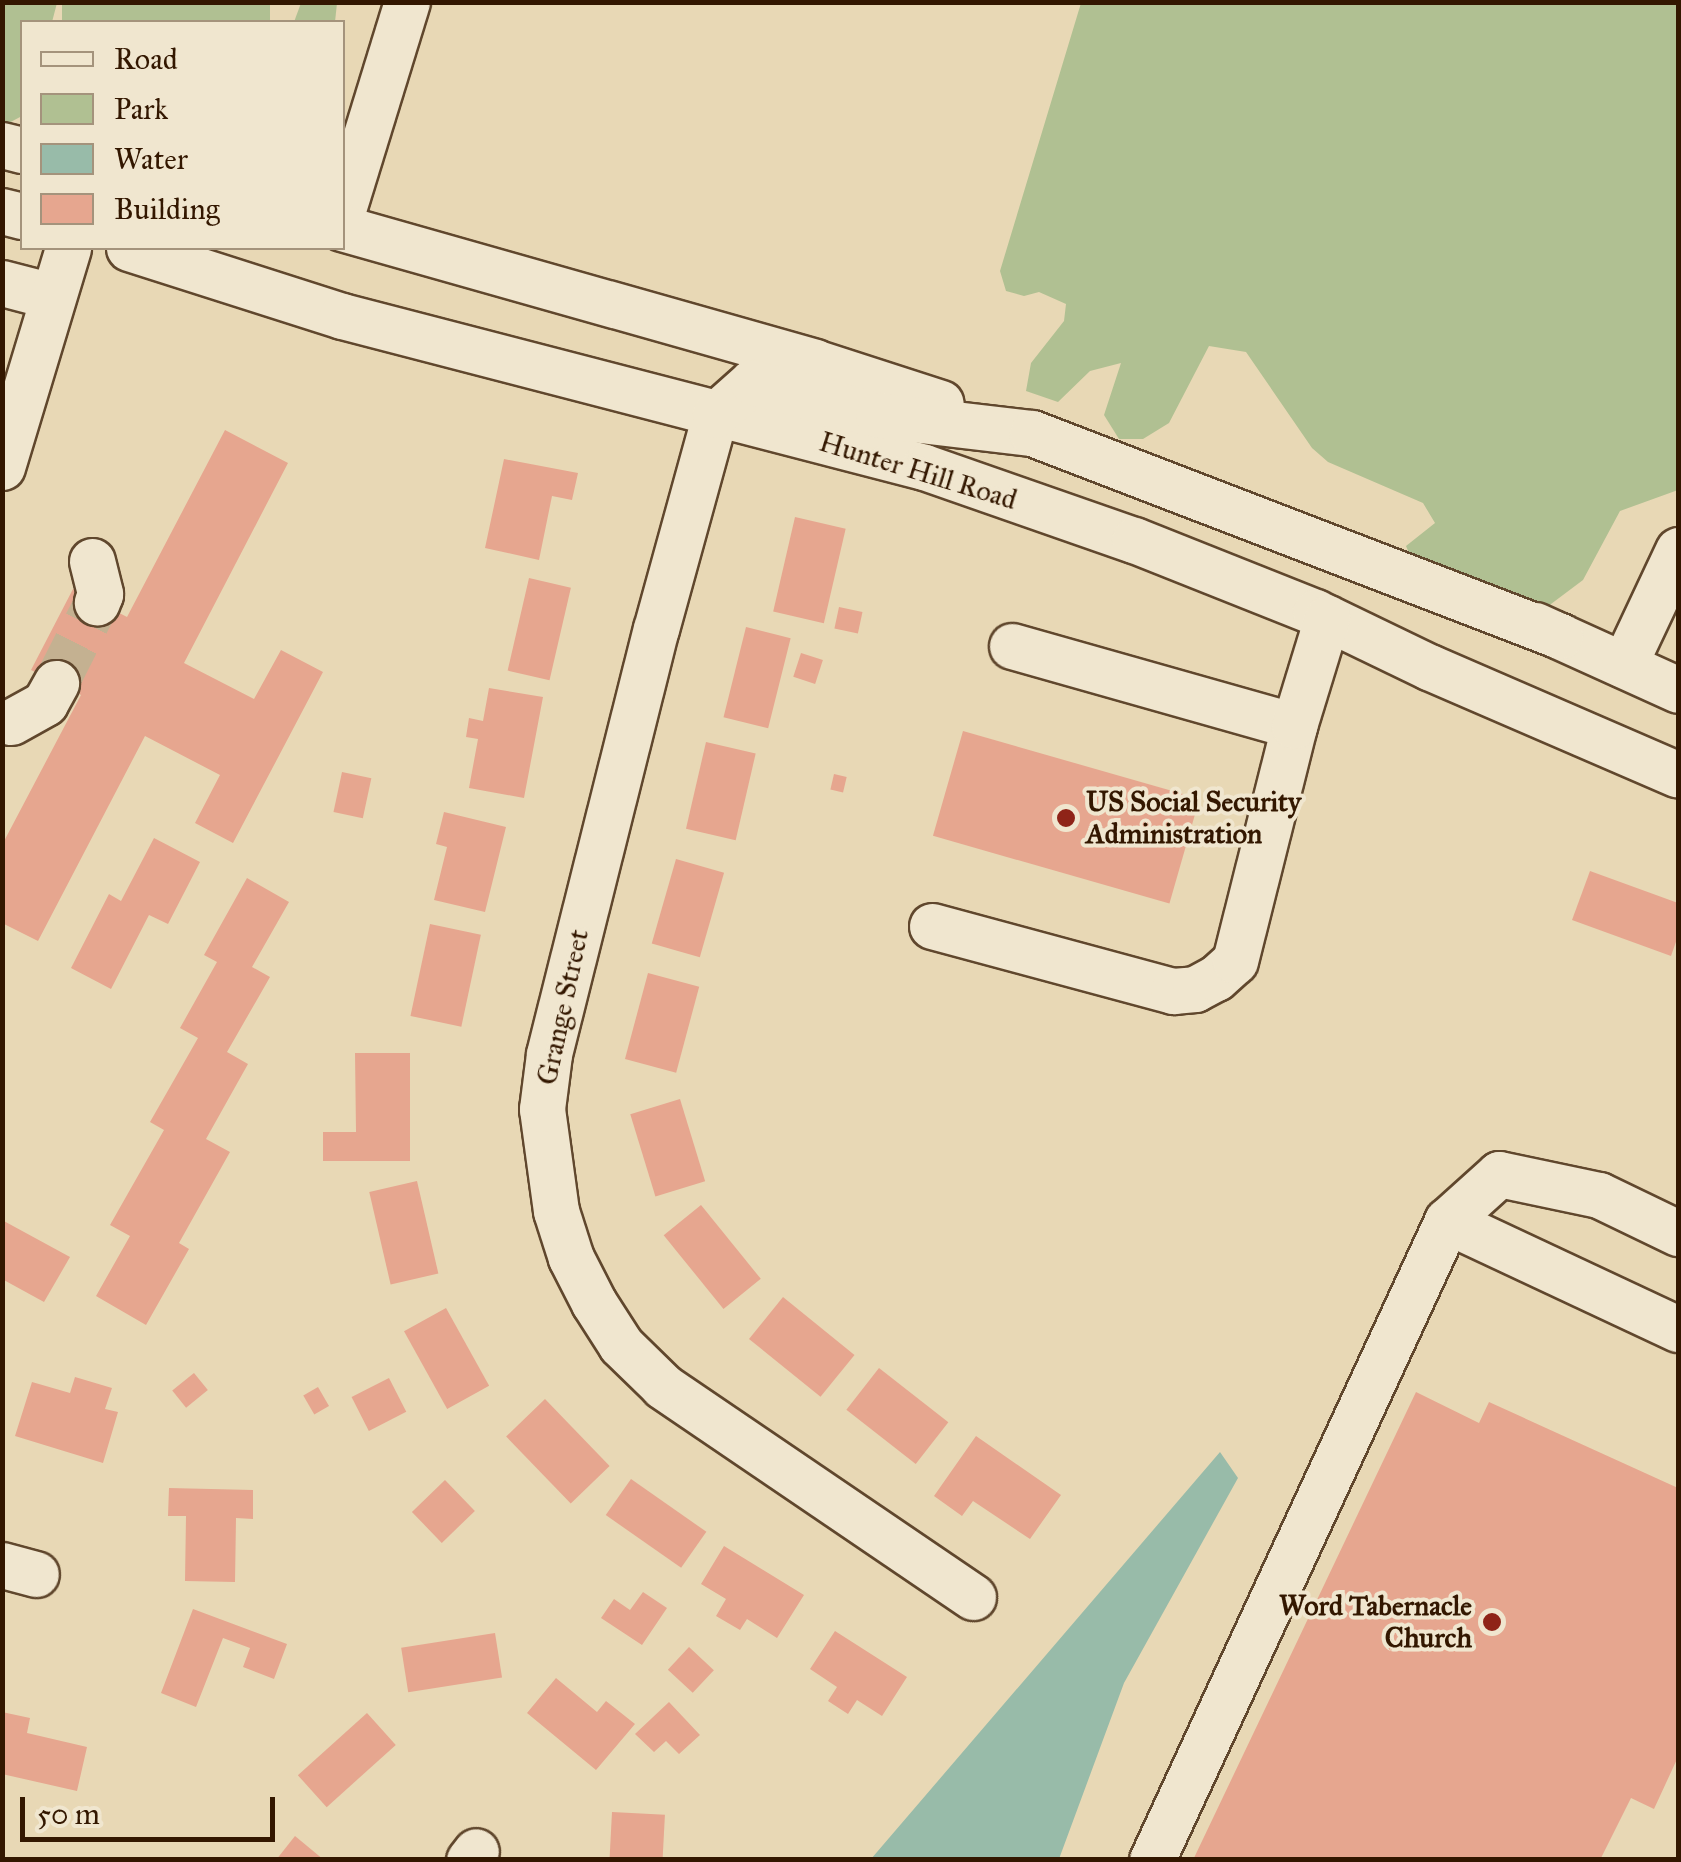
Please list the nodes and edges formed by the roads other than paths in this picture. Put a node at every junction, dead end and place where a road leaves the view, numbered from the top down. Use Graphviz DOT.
graph roads {
  1 [pos="407,2"];
  2 [pos="345,203"];
  3 [pos="345,229"];
  4 [pos="67,250"];
  5 [pos="135,250"];
  6 [pos="2,283"];
  7 [pos="52,296"];
  8 [pos="715,414"];
  9 [pos="1032,433"];
  10 [pos="2,467"];
  11 [pos="1678,550"];
  12 [pos="1327,618"];
  13 [pos="1012,646"];
  14 [pos="1624,665"];
  15 [pos="56,683"];
  16 [pos="1678,690"];
  17 [pos="11,722"];
  18 [pos="1294,726"];
  19 [pos="1678,775"];
  20 [pos="932,926"];
  21 [pos="1447,1221"];
  22 [pos="1678,1233"];
  23 [pos="1678,1330"];
  24 [pos="973,1597"];
  25 [pos="1152,1860"];
  1 -- 2 [label="street"];
  3 -- 9 [label="street"];
  4 -- 7 [label="street"];
  5 -- 8 [label="street, Hunter Hill Road"];
  6 -- 7 [label="street"];
  7 -- 10 [label="street"];
  8 -- 9 [label="street"];
  8 -- 12 [label="street, Hunter Hill Road"];
  8 -- 24 [label="street, Grange Street"];
  9 -- 14 [label="street"];
  11 -- 14 [label="street"];
  12 -- 18 [label="street"];
  12 -- 19 [label="street, Hunter Hill Road"];
  13 -- 18 [label="street"];
  14 -- 16 [label="street"];
  15 -- 17 [label="street"];
  18 -- 20 [label="street"];
  21 -- 22 [label="street"];
  21 -- 23 [label="street"];
  21 -- 25 [label="street"];
}
